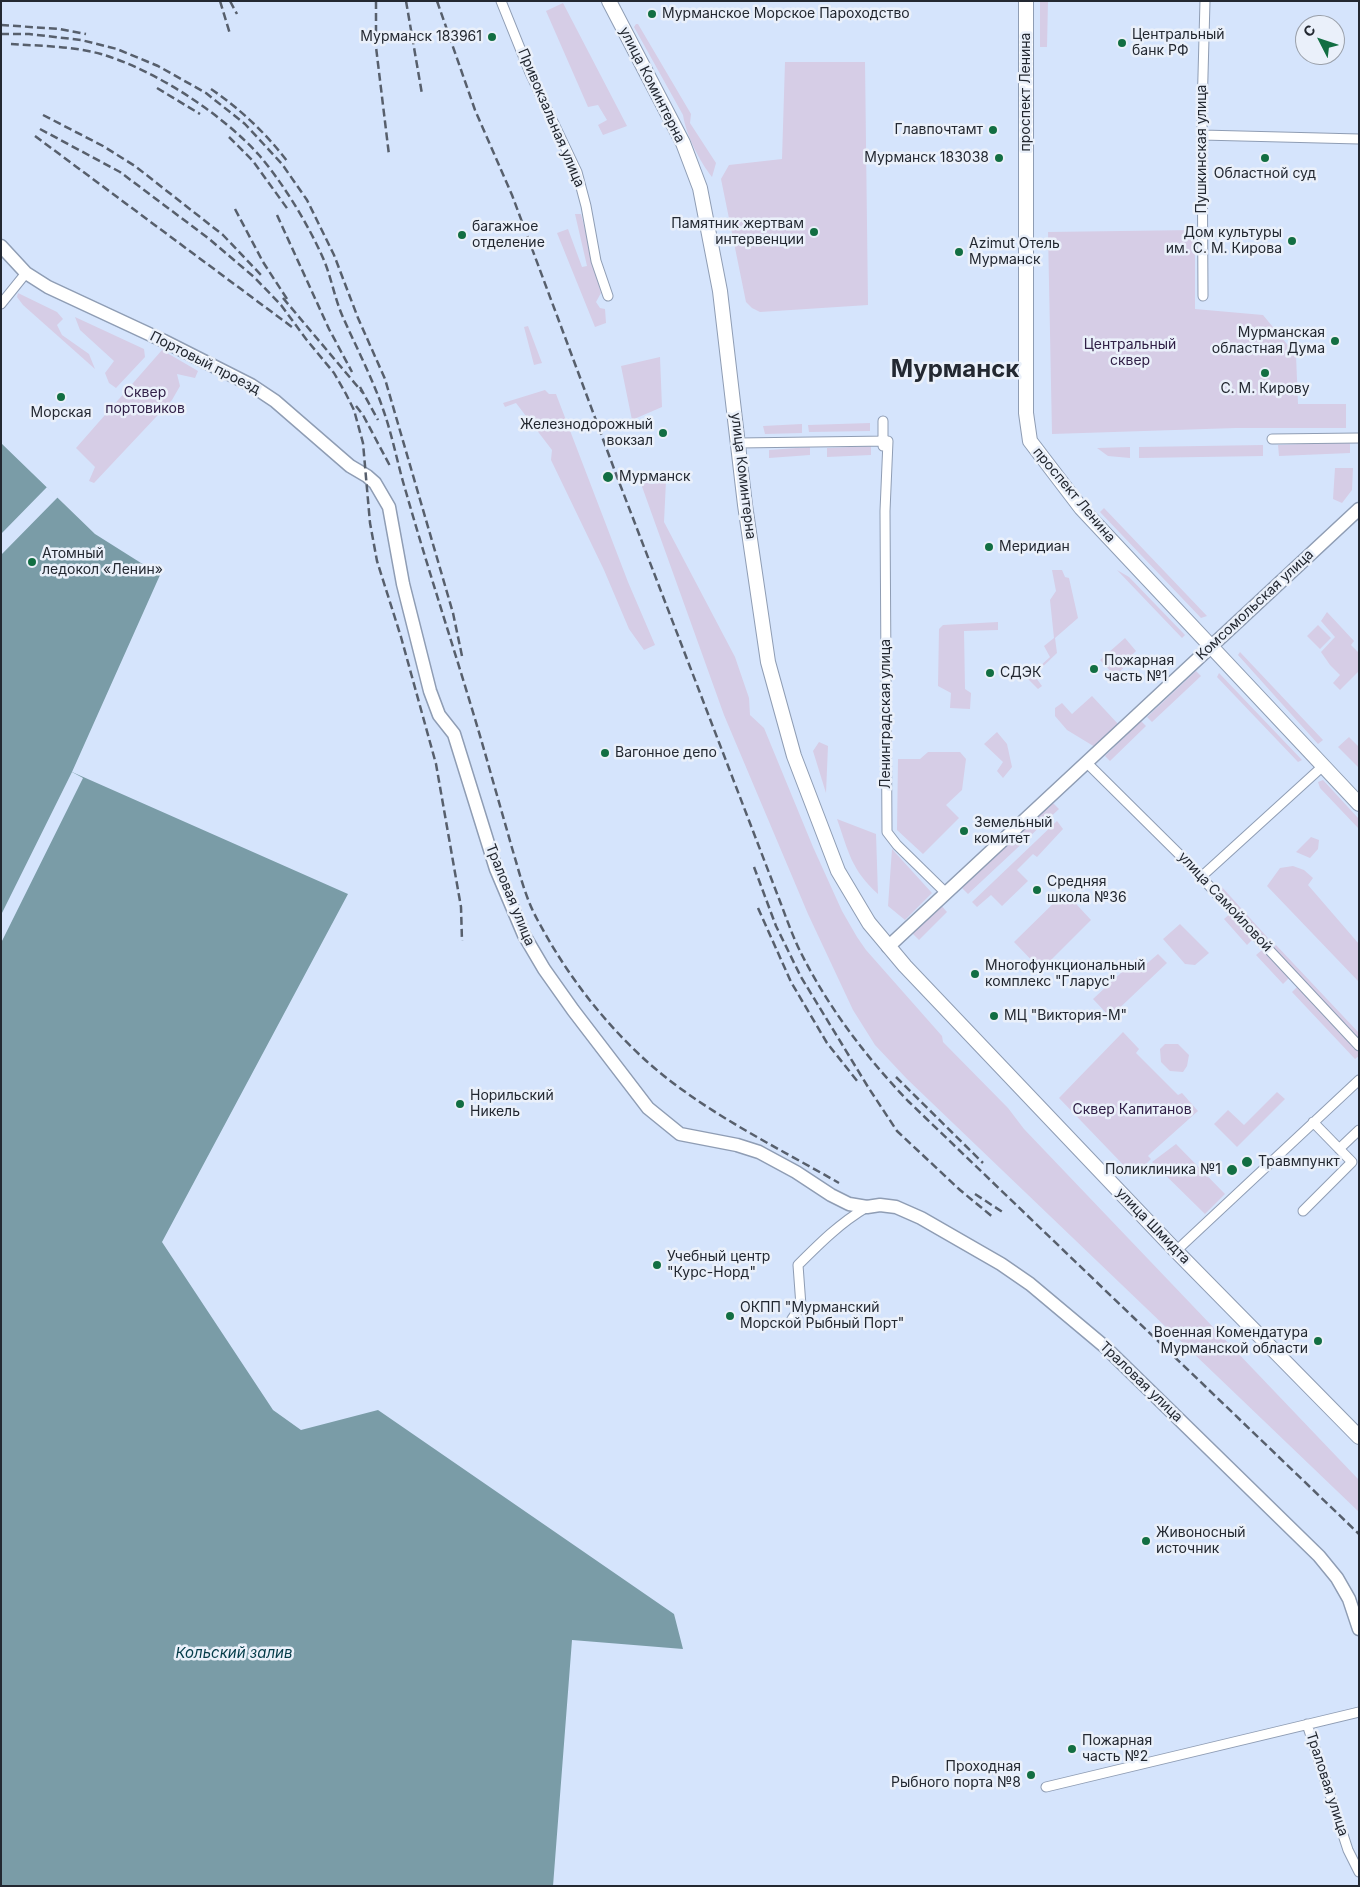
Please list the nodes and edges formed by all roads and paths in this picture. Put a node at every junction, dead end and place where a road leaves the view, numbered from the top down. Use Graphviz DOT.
graph roads {
  1 [pos="501,1"];
  2 [pos="1026,1"];
  3 [pos="1205,1"];
  4 [pos="610,2"];
  5 [pos="1202,135"];
  6 [pos="1359,139"];
  7 [pos="1,246"];
  8 [pos="26,273"];
  9 [pos="608,296"];
  10 [pos="1203,296"];
  11 [pos="1,304"];
  12 [pos="883,421"];
  13 [pos="1359,438"];
  14 [pos="1272,439"];
  15 [pos="885,441"];
  16 [pos="738,443"];
  17 [pos="389,507"];
  18 [pos="1359,509"];
  19 [pos="1211,647"];
  20 [pos="1086,762"];
  21 [pos="1323,766"];
  22 [pos="1359,804"];
  23 [pos="1201,877"];
  24 [pos="946,893"];
  25 [pos="888,947"];
  26 [pos="1359,1046"];
  27 [pos="1359,1080"];
  28 [pos="1313,1122"];
  29 [pos="1359,1130"];
  30 [pos="1339,1149"];
  31 [pos="1355,1165"];
  32 [pos="867,1207"];
  33 [pos="1303,1211"];
  34 [pos="1176,1251"];
  35 [pos="792,1319"];
  36 [pos="1359,1437"];
  37 [pos="1359,1629"];
  38 [pos="1359,1712"];
  39 [pos="1307,1724"];
  40 [pos="1046,1787"];
  41 [pos="1359,1872"];
  1 -- 9 [label="street, Привокзальная улица"];
  2 -- 19 [label="main road, проспект Ленина"];
  3 -- 5 [label="street, Пушкинская улица"];
  4 -- 16 [label="main road, улица Коминтерна"];
  5 -- 6 [label="street"];
  5 -- 10 [label="street, Пушкинская улица"];
  7 -- 8 [label="street, Портовый проезд"];
  8 -- 11 [label="street"];
  8 -- 17 [label="street, Портовый проезд"];
  12 -- 15 [label="street, Ленинградская улица"];
  13 -- 14 [label="street"];
  15 -- 16 [label="street"];
  15 -- 24 [label="street, Ленинградская улица"];
  16 -- 25 [label="main road, улица Коминтерна"];
  17 -- 32 [label="street, Траловая улица"];
  18 -- 19 [label="street, Комсомольская улица"];
  19 -- 20 [label="street, Комсомольская улица"];
  19 -- 21 [label="main road, проспект Ленина"];
  20 -- 23 [label="street, улица Самойловой"];
  20 -- 24 [label="street, Комсомольская улица"];
  21 -- 22 [label="main road, проспект Ленина"];
  21 -- 23 [label="street"];
  23 -- 26 [label="street, улица Самойловой"];
  24 -- 25 [label="street, Комсомольская улица"];
  25 -- 34 [label="main road, улица Шмидта"];
  27 -- 28 [label="street"];
  28 -- 30 [label="street"];
  28 -- 34 [label="street"];
  29 -- 30 [label="street"];
  30 -- 31 [label="street"];
  31 -- 33 [label="street"];
  32 -- 35 [label="street, Траловая улица"];
  32 -- 37 [label="street, Траловая улица"];
  34 -- 36 [label="main road, улица Шмидта"];
  38 -- 39 [label="street, Траловая улица"];
  39 -- 40 [label="street, Траловая улица"];
  39 -- 41 [label="street, Траловая улица"];
}
